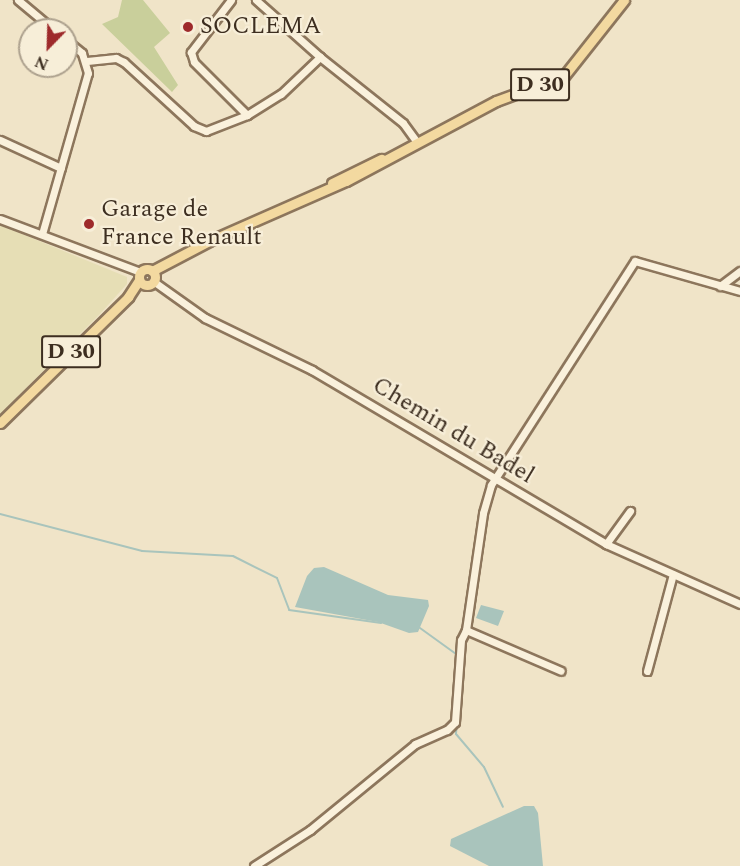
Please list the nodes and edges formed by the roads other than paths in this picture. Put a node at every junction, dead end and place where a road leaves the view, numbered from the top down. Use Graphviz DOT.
graph roads {
  1 [pos="18,0"];
  2 [pos="231,0"];
  3 [pos="256,0"];
  4 [pos="624,0"];
  5 [pos="40,18"];
  6 [pos="78,53"];
  7 [pos="320,57"];
  8 [pos="87,62"];
  9 [pos="247,115"];
  10 [pos="0,140"];
  11 [pos="417,142"];
  12 [pos="61,168"];
  13 [pos="0,219"];
  14 [pos="42,234"];
  15 [pos="740,271"];
  16 [pos="140,276"];
  17 [pos="153,276"];
  18 [pos="720,286"];
  19 [pos="740,291"];
  20 [pos="0,423"];
  21 [pos="494,478"];
  22 [pos="630,512"];
  23 [pos="606,544"];
  24 [pos="673,574"];
  25 [pos="740,604"];
  26 [pos="466,630"];
  27 [pos="561,671"];
  28 [pos="647,671"];
  29 [pos="254,866"];
  1 -- 5 [label="street"];
  2 -- 9 [label="street"];
  3 -- 7 [label="street"];
  4 -- 11 [label="main road, D 30"];
  6 -- 8 [label="street"];
  7 -- 9 [label="street"];
  7 -- 11 [label="street"];
  8 -- 9 [label="street"];
  8 -- 12 [label="street"];
  10 -- 12 [label="street"];
  11 -- 17 [label="main road, D 30"];
  12 -- 14 [label="street"];
  13 -- 14 [label="street"];
  14 -- 16 [label="street"];
  15 -- 18 [label="street"];
  16 -- 17 [label="main road"];
  16 -- 17 [label="main road"];
  16 -- 20 [label="main road, D 30"];
  17 -- 21 [label="street, Chemin du Badel"];
  18 -- 19 [label="street"];
  18 -- 21 [label="street"];
  21 -- 23 [label="street, Chemin du Badel"];
  21 -- 26 [label="street"];
  22 -- 23 [label="street"];
  23 -- 24 [label="street, Chemin du Badel"];
  24 -- 25 [label="street, Chemin du Badel"];
  24 -- 28 [label="street"];
  26 -- 27 [label="street"];
  26 -- 29 [label="street"];
}
